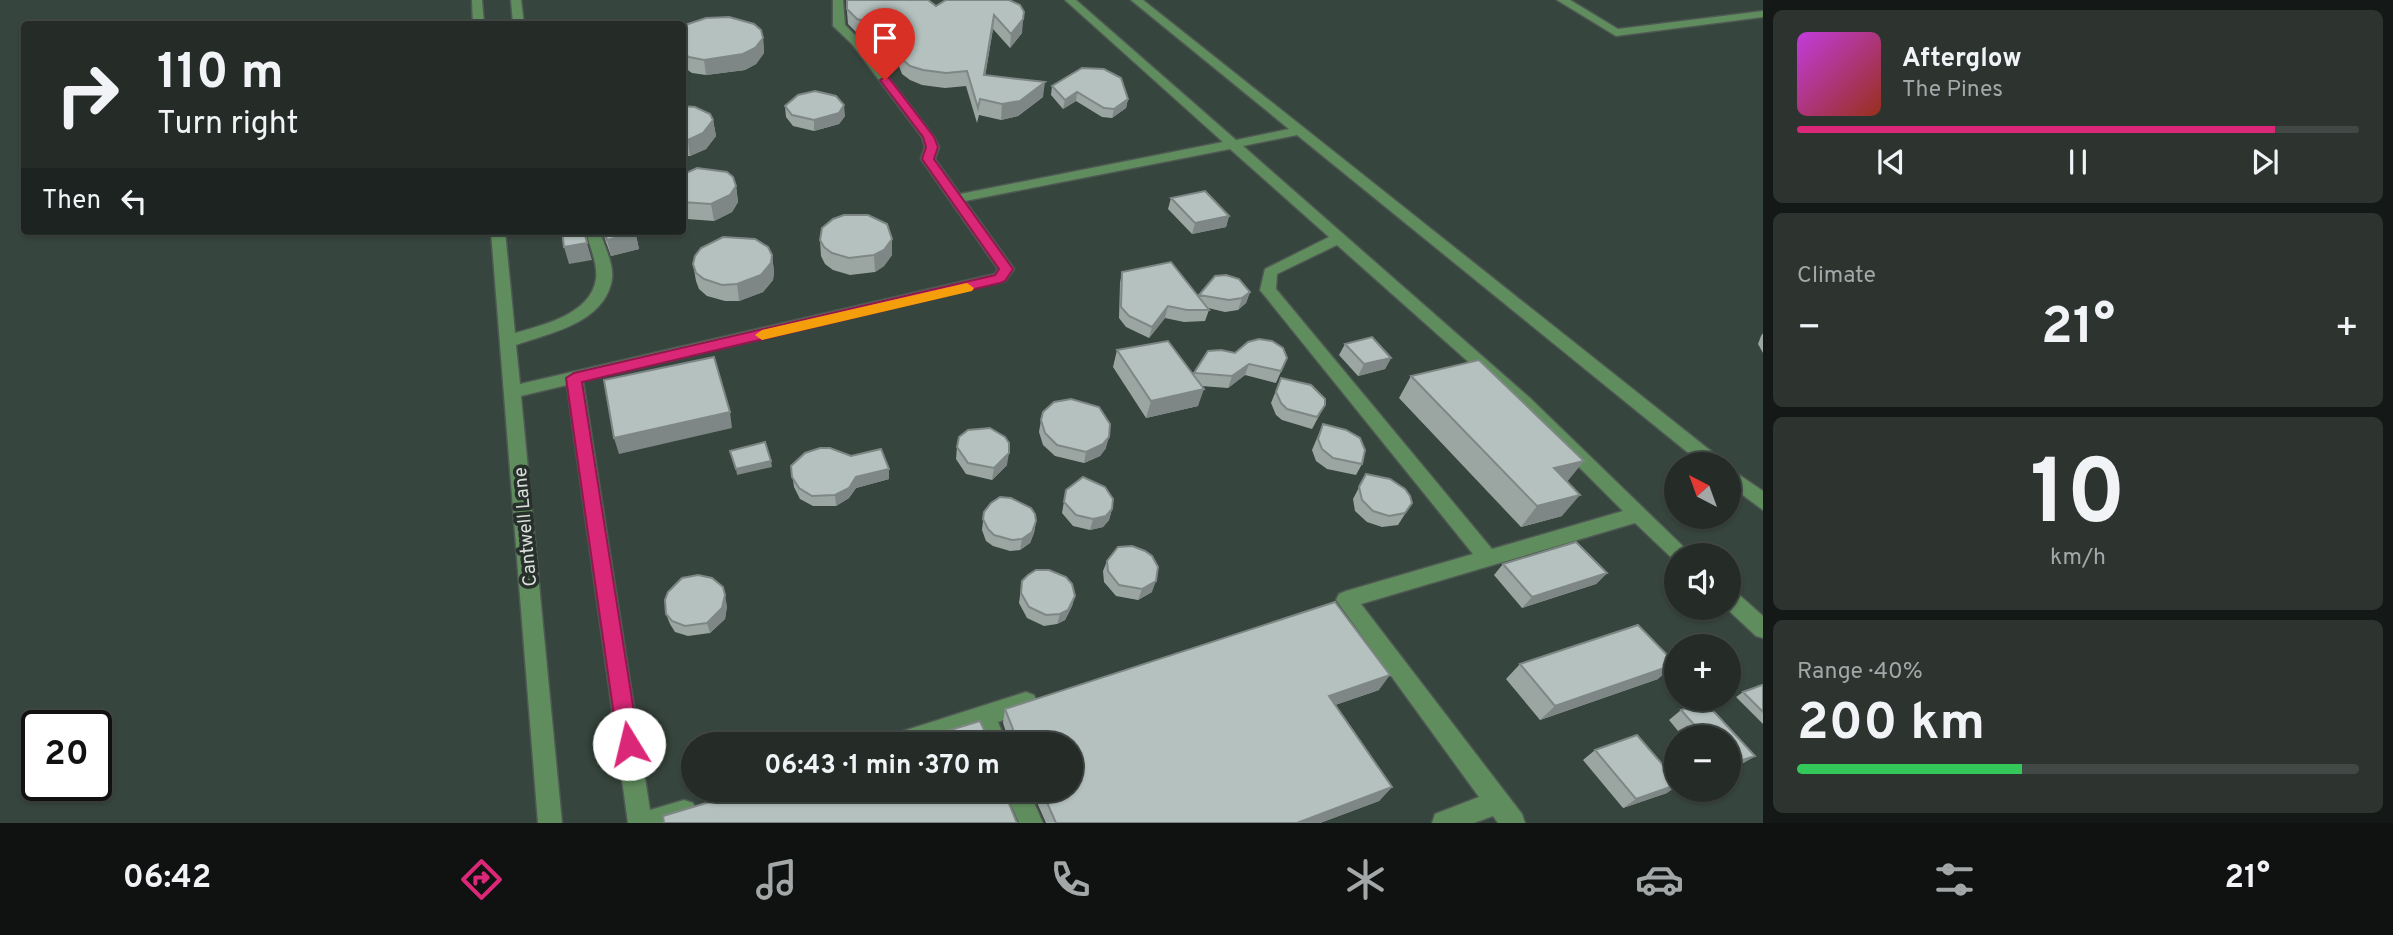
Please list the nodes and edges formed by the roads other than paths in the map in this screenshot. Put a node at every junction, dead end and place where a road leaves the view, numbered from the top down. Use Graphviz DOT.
graph roads {
  1 [pos="477,0"];
  2 [pos="516,0"];
  3 [pos="838,0"];
  4 [pos="1070,0"];
  5 [pos="1136,0"];
  6 [pos="1562,0"];
  7 [pos="1763,14"];
  8 [pos="479,21"];
  9 [pos="519,21"];
  10 [pos="1299,131"];
  11 [pos="1233,144"];
  12 [pos="956,199"];
  13 [pos="498,235"];
  14 [pos="594,235"];
  15 [pos="1339,238"];
  16 [pos="507,342"];
  17 [pos="574,378"];
  18 [pos="512,392"];
  19 [pos="1700,452"];
  20 [pos="1741,485"];
  21 [pos="1763,502"];
  22 [pos="1638,514"];
  23 [pos="1669,543"];
  24 [pos="1488,558"];
  25 [pos="1346,600"];
  26 [pos="1320,608"];
  27 [pos="1741,609"];
  28 [pos="1763,629"];
  29 [pos="1048,695"];
  30 [pos="984,716"];
  31 [pos="934,732"];
  32 [pos="991,732"];
  33 [pos="1022,802"];
  34 [pos="1497,802"];
  35 [pos="701,806"];
  36 [pos="550,823"];
  37 [pos="640,823"];
  38 [pos="648,823"];
  39 [pos="1031,823"];
  40 [pos="1444,823"];
  41 [pos="1513,823"];
  1 -- 8 [label="street"];
  2 -- 9 [label="street"];
  3 -- 12 [label="street"];
  4 -- 11 [label="street"];
  5 -- 10 [label="street"];
  6 -- 7 [label="street"];
  10 -- 11 [label="street"];
  10 -- 19 [label="street"];
  11 -- 12 [label="street"];
  11 -- 15 [label="street"];
  12 -- 17 [label="street"];
  13 -- 16 [label="street, Cantwell Lane"];
  14 -- 16 [label="street"];
  15 -- 22 [label="street"];
  15 -- 24 [label="street"];
  16 -- 18 [label="street, Cantwell Lane"];
  17 -- 18 [label="street"];
  17 -- 37 [label="street"];
  18 -- 36 [label="street, Cantwell Lane"];
  20 -- 21 [label="street"];
  22 -- 23 [label="street"];
  22 -- 24 [label="street"];
  24 -- 25 [label="street"];
  25 -- 26 [label="street"];
  25 -- 34 [label="street"];
  27 -- 28 [label="street"];
  29 -- 30 [label="street"];
  30 -- 31 [label="street"];
  30 -- 32 [label="street"];
  33 -- 39 [label="street"];
  34 -- 40 [label="street"];
  34 -- 41 [label="street"];
  35 -- 38 [label="street"];
}
